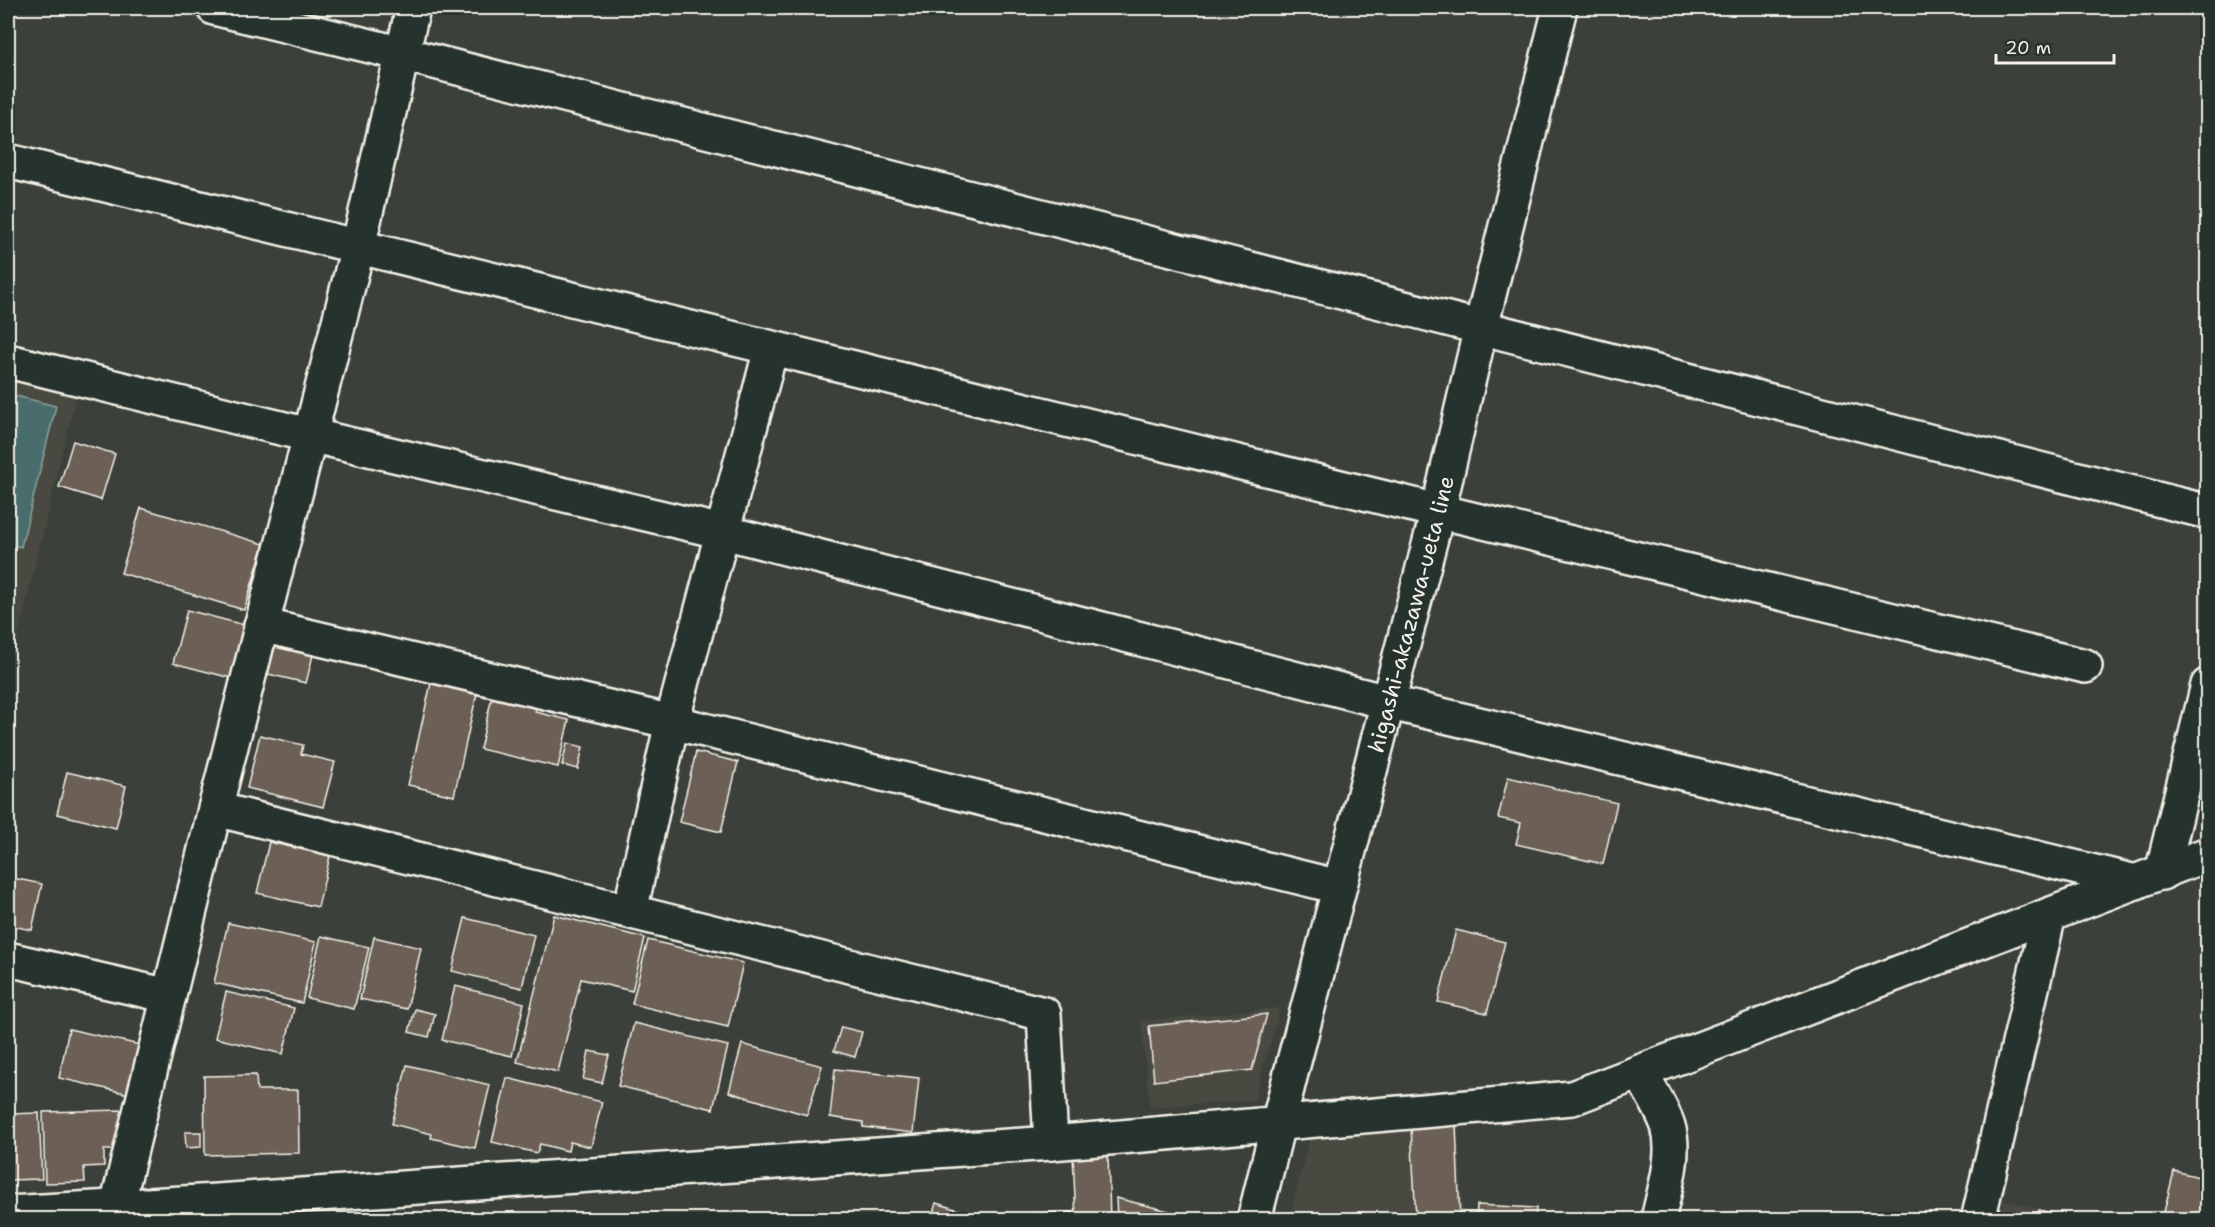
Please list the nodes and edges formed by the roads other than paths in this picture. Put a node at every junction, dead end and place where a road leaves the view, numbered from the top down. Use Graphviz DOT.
graph roads {
  1 [pos="214,8"];
  2 [pos="413,8"];
  3 [pos="1560,8"];
  4 [pos="403,54"];
  5 [pos="8,161"];
  6 [pos="358,247"];
  7 [pos="1481,327"];
  8 [pos="771,348"];
  9 [pos="8,361"];
  10 [pos="309,435"];
  11 [pos="1438,511"];
  12 [pos="2208,512"];
  13 [pos="723,532"];
  14 [pos="261,625"];
  15 [pos="2085,666"];
  16 [pos="2208,685"];
  17 [pos="1387,702"];
  18 [pos="672,722"];
  19 [pos="214,809"];
  20 [pos="2208,854"];
  21 [pos="2149,878"];
  22 [pos="1339,887"];
  23 [pos="630,911"];
  24 [pos="2049,915"];
  25 [pos="8,958"];
  26 [pos="169,996"];
  27 [pos="1640,1072"];
  28 [pos="1278,1123"];
  29 [pos="1051,1143"];
  30 [pos="217,1201"];
  31 [pos="117,1206"];
  32 [pos="8,1213"];
  33 [pos="276,1220"];
  34 [pos="1254,1220"];
  35 [pos="1658,1220"];
  36 [pos="1978,1220"];
  1 -- 4 [label="street"];
  2 -- 4 [label="street"];
  3 -- 7 [label="street, higashi-akazawa-ueta line"];
  4 -- 6 [label="street"];
  4 -- 7 [label="street"];
  5 -- 6 [label="street"];
  6 -- 8 [label="street"];
  6 -- 10 [label="street"];
  7 -- 11 [label="street, higashi-akazawa-ueta line"];
  7 -- 12 [label="street"];
  8 -- 11 [label="street"];
  8 -- 13 [label="street"];
  9 -- 10 [label="street"];
  10 -- 13 [label="street"];
  10 -- 14 [label="street"];
  11 -- 15 [label="street"];
  11 -- 17 [label="street, higashi-akazawa-ueta line"];
  13 -- 17 [label="street"];
  13 -- 18 [label="street"];
  14 -- 18 [label="street"];
  14 -- 19 [label="street"];
  16 -- 21 [label="street"];
  17 -- 21 [label="street"];
  17 -- 22 [label="street, higashi-akazawa-ueta line"];
  18 -- 22 [label="street"];
  18 -- 23 [label="street"];
  19 -- 23 [label="street"];
  19 -- 26 [label="street"];
  20 -- 21 [label="street"];
  21 -- 24 [label="street"];
  22 -- 28 [label="street, higashi-akazawa-ueta line"];
  23 -- 29 [label="street"];
  24 -- 27 [label="street"];
  24 -- 36 [label="street"];
  25 -- 26 [label="street"];
  26 -- 31 [label="street"];
  27 -- 28 [label="street"];
  27 -- 35 [label="street"];
  28 -- 29 [label="street"];
  28 -- 34 [label="street, higashi-akazawa-ueta line"];
  29 -- 30 [label="street"];
  30 -- 31 [label="street"];
  30 -- 33 [label="street"];
  31 -- 32 [label="street"];
}
